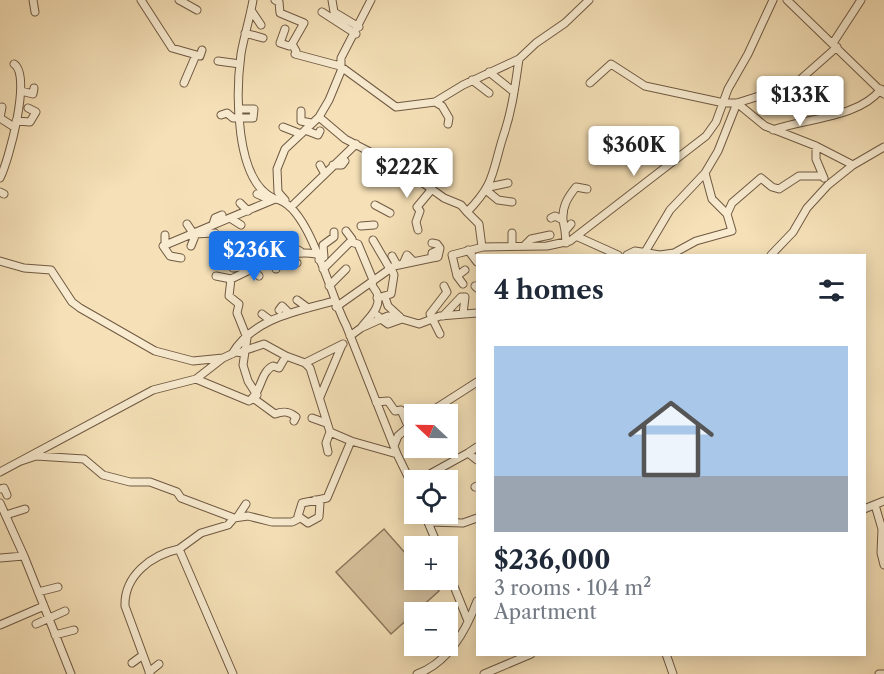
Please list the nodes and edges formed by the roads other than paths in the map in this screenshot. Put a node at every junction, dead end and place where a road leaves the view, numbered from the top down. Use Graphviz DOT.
graph roads {
  1 [pos="33,0"];
  2 [pos="141,0"];
  3 [pos="180,0"];
  4 [pos="253,0"];
  5 [pos="275,0"];
  6 [pos="332,0"];
  7 [pos="371,0"];
  8 [pos="589,0"];
  9 [pos="773,0"];
  10 [pos="787,0"];
  11 [pos="861,0"];
  12 [pos="197,10"];
  13 [pos="251,10"];
  14 [pos="35,12"];
  15 [pos="261,25"];
  16 [pos="285,29"];
  17 [pos="357,30"];
  18 [pos="245,33"];
  19 [pos="263,38"];
  20 [pos="292,44"];
  21 [pos="835,45"];
  22 [pos="241,52"];
  23 [pos="326,53"];
  24 [pos="519,59"];
  25 [pos="321,60"];
  26 [pos="218,61"];
  27 [pos="232,61"];
  28 [pos="14,64"];
  29 [pos="240,64"];
  30 [pos="340,66"];
  31 [pos="489,72"];
  32 [pos="472,80"];
  33 [pos="184,83"];
  34 [pos="590,83"];
  35 [pos="34,88"];
  36 [pos="21,91"];
  37 [pos="882,91"];
  38 [pos="514,92"];
  39 [pos="489,93"];
  40 [pos="435,102"];
  41 [pos="724,103"];
  42 [pos="737,103"];
  43 [pos="2,107"];
  44 [pos="28,108"];
  45 [pos="239,109"];
  46 [pos="301,111"];
  47 [pos="221,115"];
  48 [pos="318,117"];
  49 [pos="0,118"];
  50 [pos="239,118"];
  51 [pos="311,123"];
  52 [pos="15,124"];
  53 [pos="448,124"];
  54 [pos="283,127"];
  55 [pos="773,130"];
  56 [pos="320,131"];
  57 [pos="303,132"];
  58 [pos="356,144"];
  59 [pos="816,146"];
  60 [pos="884,147"];
  61 [pos="345,161"];
  62 [pos="320,165"];
  63 [pos="333,165"];
  64 [pos="854,165"];
  65 [pos="705,173"];
  66 [pos="325,174"];
  67 [pos="3,175"];
  68 [pos="823,176"];
  69 [pos="278,178"];
  70 [pos="508,183"];
  71 [pos="828,185"];
  72 [pos="488,188"];
  73 [pos="432,189"];
  74 [pos="587,189"];
  75 [pos="257,194"];
  76 [pos="266,198"];
  77 [pos="285,200"];
  78 [pos="512,202"];
  79 [pos="240,203"];
  80 [pos="375,205"];
  81 [pos="292,206"];
  82 [pos="248,211"];
  83 [pos="467,212"];
  84 [pos="390,213"];
  85 [pos="727,213"];
  86 [pos="551,218"];
  87 [pos="227,220"];
  88 [pos="563,220"];
  89 [pos="187,224"];
  90 [pos="571,224"];
  91 [pos="241,225"];
  92 [pos="374,225"];
  93 [pos="361,226"];
  94 [pos="418,230"];
  95 [pos="346,231"];
  96 [pos="565,231"];
  97 [pos="334,232"];
  98 [pos="194,233"];
  99 [pos="215,233"];
  100 [pos="512,234"];
  101 [pos="550,235"];
  102 [pos="165,236"];
  103 [pos="578,237"];
  104 [pos="352,239"];
  105 [pos="372,240"];
  106 [pos="432,243"];
  107 [pos="566,243"];
  108 [pos="286,244"];
  109 [pos="165,245"];
  110 [pos="512,245"];
  111 [pos="191,246"];
  112 [pos="524,246"];
  113 [pos="482,247"];
  114 [pos="300,250"];
  115 [pos="468,250"];
  116 [pos="245,251"];
  117 [pos="645,252"];
  118 [pos="616,254"];
  119 [pos="633,254"];
  120 [pos="655,254"];
  121 [pos="667,254"];
  122 [pos="772,254"];
  123 [pos="286,255"];
  124 [pos="392,256"];
  125 [pos="317,257"];
  126 [pos="181,258"];
  127 [pos="272,260"];
  128 [pos="0,261"];
  129 [pos="476,261"];
  130 [pos="297,263"];
  131 [pos="395,266"];
  132 [pos="276,269"];
  133 [pos="322,269"];
  134 [pos="346,269"];
  135 [pos="250,270"];
  136 [pos="465,270"];
  137 [pos="216,276"];
  138 [pos="259,276"];
  139 [pos="457,276"];
  140 [pos="231,279"];
  141 [pos="373,279"];
  142 [pos="463,284"];
  143 [pos="329,286"];
  144 [pos="444,286"];
  145 [pos="381,298"];
  146 [pos="297,300"];
  147 [pos="335,304"];
  148 [pos="308,308"];
  149 [pos="279,310"];
  150 [pos="376,311"];
  151 [pos="289,313"];
  152 [pos="476,313"];
  153 [pos="262,314"];
  154 [pos="463,314"];
  155 [pos="446,316"];
  156 [pos="381,318"];
  157 [pos="402,319"];
  158 [pos="270,320"];
  159 [pos="433,320"];
  160 [pos="455,324"];
  161 [pos="360,328"];
  162 [pos="440,334"];
  163 [pos="247,338"];
  164 [pos="350,338"];
  165 [pos="342,345"];
  166 [pos="243,352"];
  167 [pos="232,354"];
  168 [pos="286,356"];
  169 [pos="223,358"];
  170 [pos="305,363"];
  171 [pos="196,379"];
  172 [pos="476,382"];
  173 [pos="255,397"];
  174 [pos="320,398"];
  175 [pos="376,402"];
  176 [pos="441,404"];
  177 [pos="403,414"];
  178 [pos="312,418"];
  179 [pos="294,421"];
  180 [pos="326,423"];
  181 [pos="404,430"];
  182 [pos="330,432"];
  183 [pos="351,441"];
  184 [pos="476,448"];
  185 [pos="396,450"];
  186 [pos="328,452"];
  187 [pos="468,453"];
  188 [pos="476,459"];
  189 [pos="21,461"];
  190 [pos="407,470"];
  191 [pos="439,470"];
  192 [pos="0,472"];
  193 [pos="0,489"];
  194 [pos="7,495"];
  195 [pos="327,498"];
  196 [pos="315,500"];
  197 [pos="884,501"];
  198 [pos="246,504"];
  199 [pos="875,505"];
  200 [pos="866,508"];
  201 [pos="2,509"];
  202 [pos="25,509"];
  203 [pos="321,509"];
  204 [pos="236,517"];
  205 [pos="300,518"];
  206 [pos="476,518"];
  207 [pos="458,522"];
  208 [pos="179,549"];
  209 [pos="24,556"];
  210 [pos="0,558"];
  211 [pos="884,565"];
  212 [pos="58,587"];
  213 [pos="455,590"];
  214 [pos="38,592"];
  215 [pos="476,603"];
  216 [pos="44,606"];
  217 [pos="65,611"];
  218 [pos="49,619"];
  219 [pos="468,621"];
  220 [pos="36,624"];
  221 [pos="0,625"];
  222 [pos="74,630"];
  223 [pos="55,635"];
  224 [pos="143,655"];
  225 [pos="526,656"];
  226 [pos="667,656"];
  227 [pos="132,663"];
  228 [pos="159,664"];
  229 [pos="149,673"];
  230 [pos="71,674"];
  231 [pos="233,674"];
  232 [pos="417,674"];
  233 [pos="484,674"];
  234 [pos="673,674"];
  235 [pos="879,674"];
  236 [pos="884,674"];
  1 -- 14 [label="street"];
  2 -- 33 [label="street"];
  3 -- 12 [label="street"];
  4 -- 13 [label="street"];
  5 -- 20 [label="street"];
  6 -- 17 [label="street"];
  7 -- 17 [label="street"];
  8 -- 24 [label="street"];
  9 -- 41 [label="street"];
  10 -- 21 [label="street"];
  11 -- 21 [label="street"];
  13 -- 15 [label="street"];
  13 -- 18 [label="street"];
  16 -- 20 [label="street"];
  17 -- 30 [label="street"];
  18 -- 19 [label="street"];
  18 -- 22 [label="street"];
  20 -- 25 [label="street"];
  21 -- 37 [label="street"];
  21 -- 42 [label="street"];
  22 -- 27 [label="street"];
  22 -- 29 [label="street"];
  23 -- 25 [label="street"];
  24 -- 31 [label="street"];
  24 -- 38 [label="street"];
  25 -- 30 [label="street"];
  26 -- 27 [label="street"];
  27 -- 29 [label="street"];
  28 -- 36 [label="street"];
  29 -- 45 [label="street"];
  30 -- 40 [label="street"];
  30 -- 48 [label="street"];
  31 -- 32 [label="street"];
  31 -- 38 [label="street"];
  32 -- 39 [label="street"];
  32 -- 40 [label="street"];
  34 -- 41 [label="street"];
  35 -- 36 [label="street"];
  36 -- 52 [label="street"];
  37 -- 55 [label="street"];
  38 -- 72 [label="street"];
  40 -- 53 [label="street"];
  41 -- 42 [label="street"];
  41 -- 103 [label="street"];
  42 -- 55 [label="street"];
  42 -- 65 [label="street"];
  43 -- 49 [label="street"];
  44 -- 52 [label="street"];
  45 -- 50 [label="street"];
  45 -- 50 [label="street"];
  46 -- 51 [label="street"];
  47 -- 50 [label="street"];
  48 -- 51 [label="street"];
  48 -- 58 [label="street"];
  49 -- 52 [label="street"];
  50 -- 76 [label="street"];
  51 -- 57 [label="street"];
  52 -- 67 [label="street"];
  54 -- 57 [label="street"];
  55 -- 59 [label="street"];
  56 -- 57 [label="street"];
  57 -- 69 [label="street"];
  58 -- 63 [label="street"];
  58 -- 73 [label="street"];
  59 -- 64 [label="street"];
  59 -- 68 [label="street"];
  60 -- 64 [label="street"];
  61 -- 63 [label="street"];
  62 -- 66 [label="street"];
  63 -- 66 [label="street"];
  64 -- 71 [label="street"];
  65 -- 85 [label="street"];
  65 -- 117 [label="street"];
  66 -- 81 [label="street"];
  68 -- 71 [label="street"];
  68 -- 85 [label="street"];
  69 -- 76 [label="street"];
  69 -- 77 [label="street"];
  70 -- 72 [label="street"];
  71 -- 122 [label="street"];
  72 -- 78 [label="street"];
  72 -- 83 [label="street"];
  73 -- 83 [label="street"];
  73 -- 94 [label="street"];
  74 -- 88 [label="street"];
  75 -- 76 [label="street"];
  76 -- 77 [label="street"];
  76 -- 82 [label="street"];
  77 -- 81 [label="street"];
  79 -- 82 [label="street"];
  80 -- 84 [label="street"];
  81 -- 125 [label="street"];
  82 -- 87 [label="street"];
  83 -- 113 [label="street"];
  85 -- 121 [label="street"];
  86 -- 88 [label="street"];
  87 -- 91 [label="street"];
  87 -- 98 [label="street"];
  88 -- 96 [label="street"];
  89 -- 98 [label="street"];
  90 -- 96 [label="street"];
  92 -- 93 [label="street"];
  95 -- 104 [label="street"];
  96 -- 107 [label="street"];
  97 -- 125 [label="street"];
  98 -- 99 [label="street"];
  98 -- 109 [label="street"];
  98 -- 111 [label="street"];
  100 -- 110 [label="street"];
  101 -- 112 [label="street"];
  102 -- 109 [label="street"];
  103 -- 107 [label="street"];
  103 -- 118 [label="street"];
  105 -- 131 [label="street"];
  106 -- 131 [label="street"];
  107 -- 112 [label="street"];
  108 -- 114 [label="street"];
  109 -- 126 [label="street"];
  110 -- 112 [label="street"];
  110 -- 113 [label="street"];
  113 -- 115 [label="street"];
  114 -- 123 [label="street"];
  114 -- 125 [label="street"];
  115 -- 129 [label="street"];
  115 -- 139 [label="street"];
  116 -- 135 [label="street"];
  117 -- 119 [label="street"];
  117 -- 120 [label="street"];
  123 -- 127 [label="street"];
  123 -- 130 [label="street"];
  124 -- 131 [label="street"];
  125 -- 133 [label="street"];
  127 -- 132 [label="street"];
  127 -- 135 [label="street"];
  128 -- 169 [label="street"];
  131 -- 141 [label="street"];
  131 -- 145 [label="street"];
  133 -- 141 [label="street"];
  133 -- 143 [label="street"];
  134 -- 143 [label="street"];
  135 -- 138 [label="street"];
  135 -- 140 [label="street"];
  136 -- 139 [label="street"];
  137 -- 140 [label="street"];
  139 -- 142 [label="street"];
  140 -- 163 [label="street"];
  141 -- 145 [label="street"];
  141 -- 147 [label="street"];
  143 -- 147 [label="street"];
  144 -- 159 [label="street"];
  145 -- 150 [label="street"];
  145 -- 157 [label="street"];
  146 -- 148 [label="street"];
  147 -- 148 [label="street"];
  147 -- 164 [label="street"];
  148 -- 151 [label="street"];
  149 -- 151 [label="street"];
  150 -- 156 [label="street"];
  150 -- 161 [label="street"];
  151 -- 158 [label="street"];
  152 -- 154 [label="street"];
  153 -- 158 [label="street"];
  154 -- 155 [label="street"];
  154 -- 155 [label="street"];
  155 -- 159 [label="street"];
  155 -- 160 [label="street"];
  156 -- 157 [label="street"];
  156 -- 161 [label="street"];
  157 -- 159 [label="street"];
  158 -- 163 [label="street"];
  159 -- 162 [label="street"];
  161 -- 164 [label="street"];
  163 -- 166 [label="street"];
  163 -- 167 [label="street"];
  164 -- 165 [label="street"];
  164 -- 175 [label="street"];
  165 -- 170 [label="street"];
  165 -- 174 [label="street"];
  166 -- 167 [label="street"];
  166 -- 168 [label="street"];
  166 -- 173 [label="street"];
  167 -- 169 [label="street"];
  168 -- 170 [label="street"];
  168 -- 173 [label="street"];
  169 -- 171 [label="street"];
  170 -- 174 [label="street"];
  171 -- 173 [label="street"];
  171 -- 189 [label="street"];
  172 -- 176 [label="street"];
  173 -- 179 [label="street"];
  174 -- 180 [label="street"];
  175 -- 177 [label="street"];
  175 -- 185 [label="street"];
  178 -- 180 [label="street"];
  180 -- 182 [label="street"];
  181 -- 185 [label="street"];
  182 -- 183 [label="street"];
  182 -- 186 [label="street"];
  183 -- 185 [label="street"];
  183 -- 195 [label="street"];
  184 -- 187 [label="street"];
  185 -- 190 [label="street"];
  187 -- 188 [label="street"];
  187 -- 191 [label="street"];
  189 -- 192 [label="street"];
  189 -- 204 [label="street"];
  193 -- 194 [label="street"];
  195 -- 196 [label="street"];
  195 -- 203 [label="street"];
  196 -- 203 [label="street"];
  196 -- 205 [label="street"];
  197 -- 199 [label="street"];
  198 -- 204 [label="street"];
  199 -- 200 [label="street"];
  199 -- 211 [label="street"];
  201 -- 202 [label="street"];
  201 -- 209 [label="street"];
  203 -- 205 [label="street"];
  204 -- 205 [label="street"];
  204 -- 208 [label="street"];
  206 -- 207 [label="street"];
  208 -- 224 [label="street"];
  208 -- 231 [label="street"];
  209 -- 210 [label="street"];
  209 -- 214 [label="street"];
  212 -- 214 [label="street"];
  213 -- 219 [label="street"];
  214 -- 216 [label="street"];
  215 -- 219 [label="street"];
  216 -- 218 [label="street"];
  216 -- 221 [label="street"];
  217 -- 218 [label="street"];
  218 -- 220 [label="street"];
  218 -- 223 [label="street"];
  219 -- 232 [label="street"];
  222 -- 223 [label="street"];
  223 -- 230 [label="street"];
  224 -- 227 [label="street"];
  224 -- 229 [label="street"];
  225 -- 233 [label="street"];
  226 -- 234 [label="street"];
  228 -- 229 [label="street"];
  235 -- 236 [label="street"];
}
